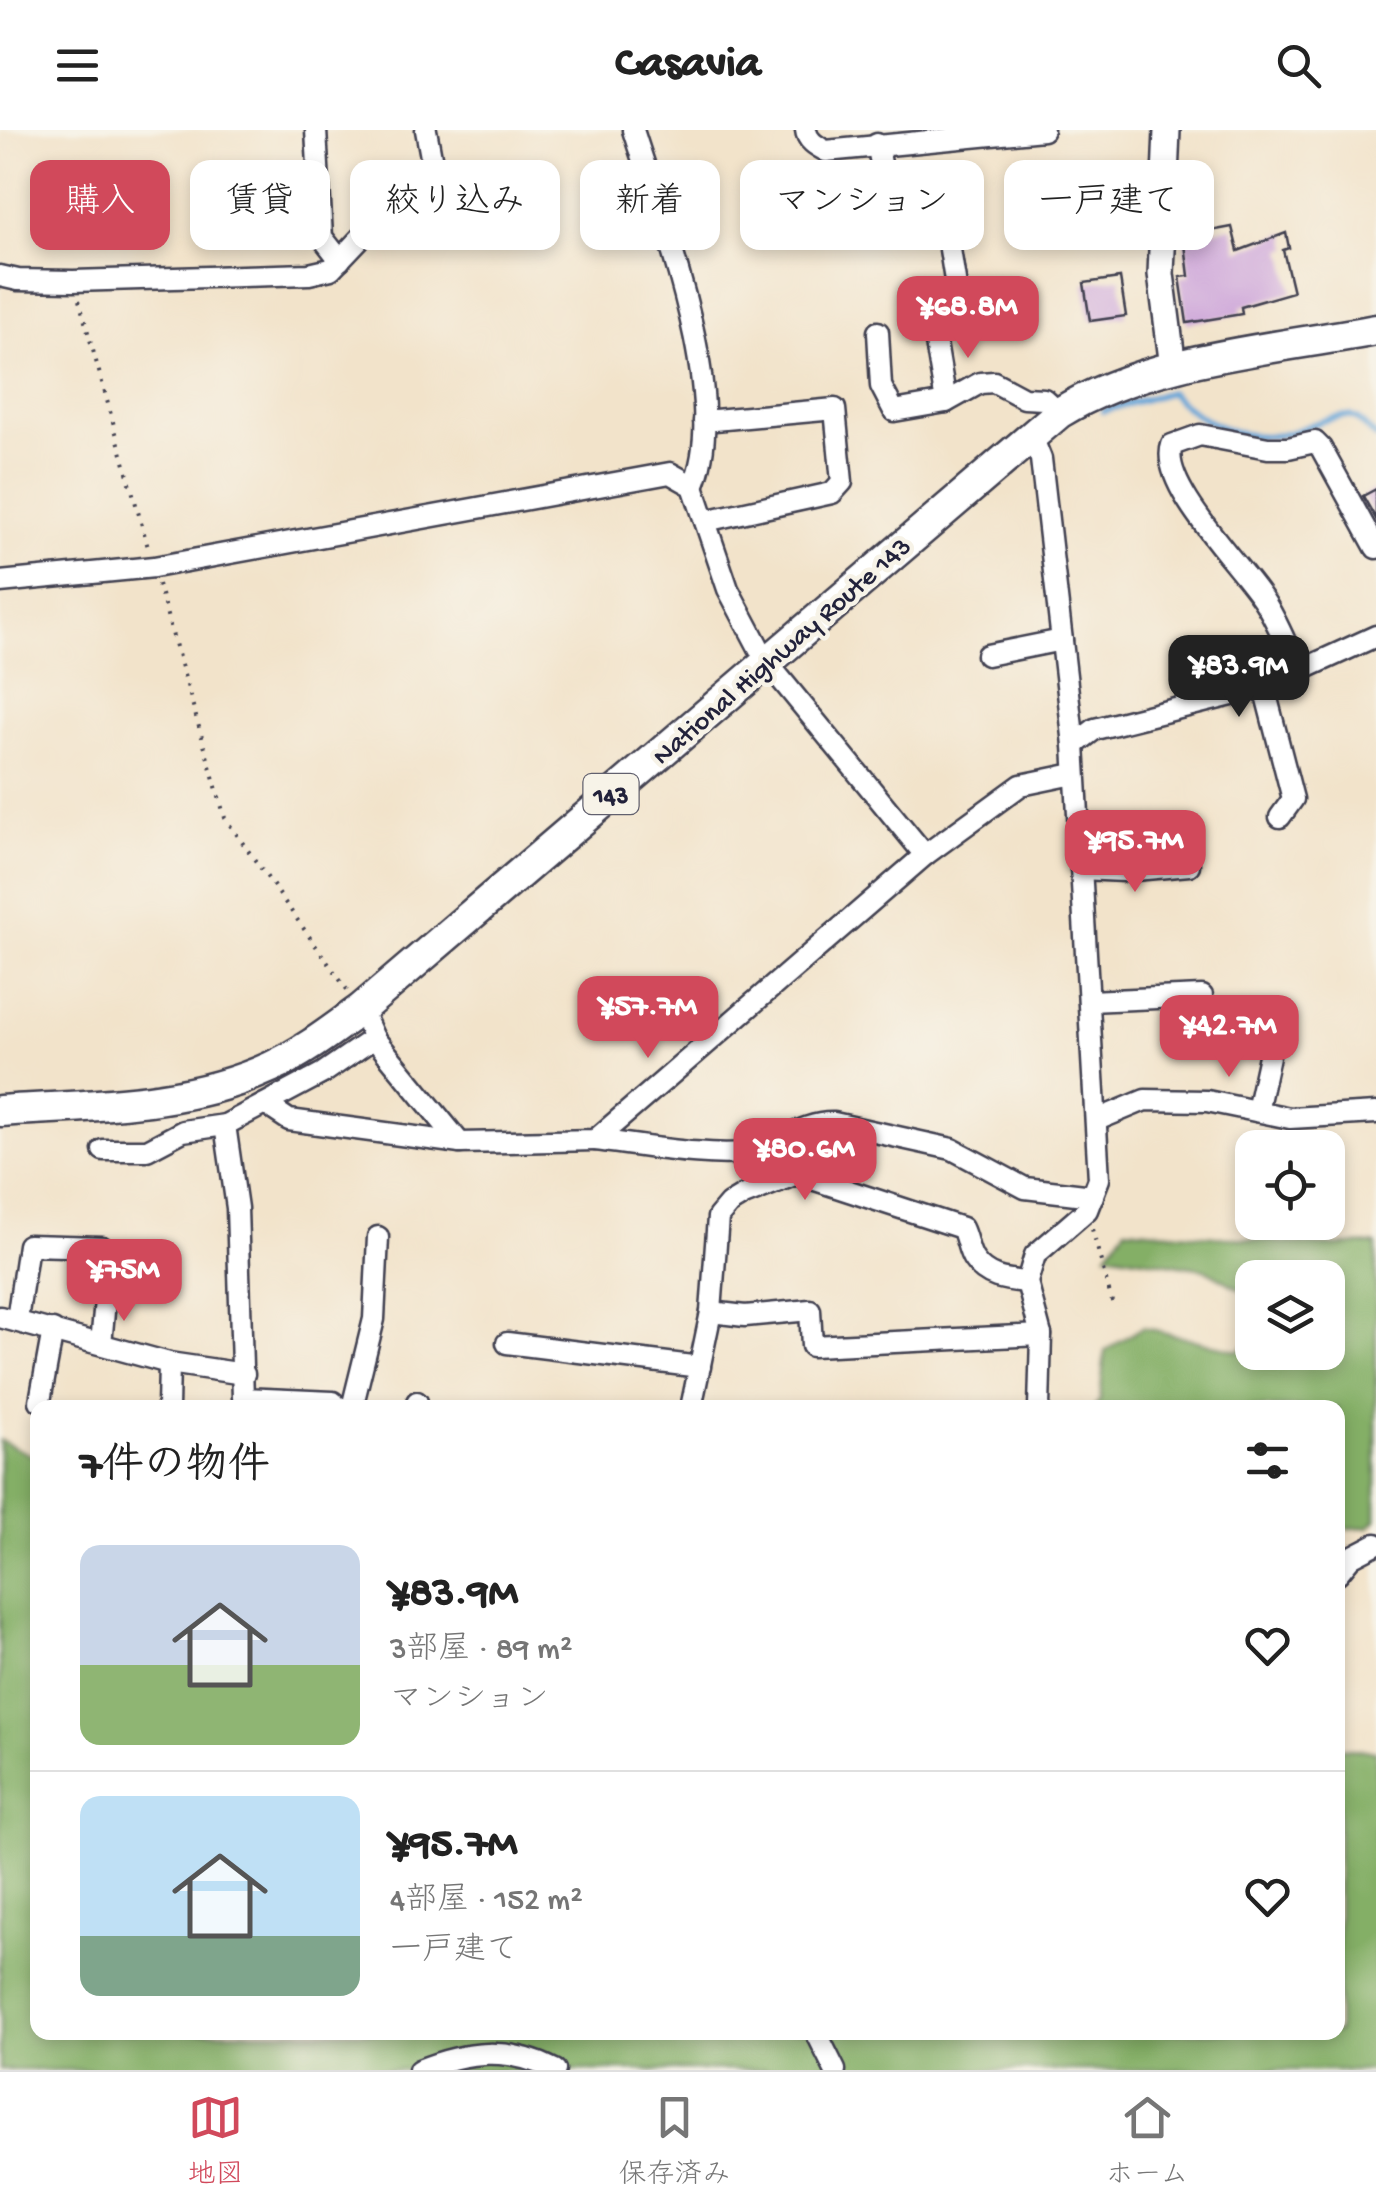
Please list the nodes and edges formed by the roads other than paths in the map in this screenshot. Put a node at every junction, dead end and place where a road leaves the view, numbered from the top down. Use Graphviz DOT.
graph roads {
  1 [pos="316,130"];
  2 [pos="426,130"];
  3 [pos="634,130"];
  4 [pos="806,130"];
  5 [pos="1043,130"];
  6 [pos="1167,130"];
  7 [pos="877,144"];
  8 [pos="340,260"];
  9 [pos="0,276"];
  10 [pos="1376,330"];
  11 [pos="878,332"];
  12 [pos="1173,367"];
  13 [pos="946,402"];
  14 [pos="1058,413"];
  15 [pos="704,421"];
  16 [pos="1031,434"];
  17 [pos="693,486"];
  18 [pos="705,521"];
  19 [pos="1374,538"];
  20 [pos="0,582"];
  21 [pos="1376,636"];
  22 [pos="1062,640"];
  23 [pos="987,655"];
  24 [pos="766,661"];
  25 [pos="1298,671"];
  26 [pos="1264,688"];
  27 [pos="1074,745"];
  28 [pos="1074,774"];
  29 [pos="1280,817"];
  30 [pos="924,855"];
  31 [pos="1189,865"];
  32 [pos="1081,868"];
  33 [pos="1202,996"];
  34 [pos="1089,1001"];
  35 [pos="361,1009"];
  36 [pos="374,1038"];
  37 [pos="1269,1056"];
  38 [pos="264,1104"];
  39 [pos="0,1110"];
  40 [pos="1257,1111"];
  41 [pos="1376,1113"];
  42 [pos="1097,1120"];
  43 [pos="225,1125"];
  44 [pos="790,1134"];
  45 [pos="595,1140"];
  46 [pos="460,1143"];
  47 [pos="102,1150"];
  48 [pos="797,1174"];
  49 [pos="1090,1203"];
  50 [pos="378,1237"];
  51 [pos="102,1247"];
  52 [pos="1027,1282"];
  53 [pos="106,1290"];
  54 [pos="712,1312"];
  55 [pos="9,1319"];
  56 [pos="52,1330"];
  57 [pos="1041,1335"];
  58 [pos="101,1344"];
  59 [pos="508,1344"];
  60 [pos="169,1363"];
  61 [pos="700,1367"];
  62 [pos="244,1374"];
  63 [pos="40,1400"];
  64 [pos="168,1400"];
  65 [pos="247,1400"];
  66 [pos="354,1400"];
  67 [pos="694,1400"];
  68 [pos="1039,1400"];
  69 [pos="1376,1544"];
  70 [pos="1345,1560"];
  71 [pos="820,2040"];
  72 [pos="419,2070"];
  73 [pos="555,2070"];
  74 [pos="836,2070"];
  1 -- 8 [label="street"];
  2 -- 8 [label="street"];
  3 -- 15 [label="street"];
  4 -- 7 [label="street"];
  5 -- 7 [label="street"];
  6 -- 12 [label="main road"];
  7 -- 13 [label="street"];
  8 -- 9 [label="street"];
  10 -- 12 [label="highway, National Highway Route 143 / 143"];
  11 -- 13 [label="street"];
  12 -- 14 [label="highway, National Highway Route 143 / 143"];
  13 -- 14 [label="street"];
  14 -- 16 [label="highway, National Highway Route 143 / 143"];
  15 -- 17 [label="street"];
  15 -- 18 [label="street"];
  16 -- 22 [label="street"];
  16 -- 24 [label="highway, National Highway Route 143 / 143"];
  17 -- 18 [label="street"];
  17 -- 20 [label="street"];
  18 -- 24 [label="street"];
  19 -- 25 [label="street"];
  21 -- 25 [label="street"];
  22 -- 23 [label="street"];
  22 -- 27 [label="street"];
  24 -- 30 [label="street"];
  24 -- 35 [label="highway, National Highway Route 143 / 143"];
  25 -- 26 [label="street"];
  26 -- 27 [label="street"];
  26 -- 29 [label="street"];
  27 -- 28 [label="street"];
  28 -- 30 [label="street"];
  28 -- 32 [label="street"];
  30 -- 45 [label="street"];
  31 -- 32 [label="street"];
  32 -- 34 [label="street"];
  33 -- 34 [label="street"];
  34 -- 42 [label="street"];
  35 -- 36 [label="street"];
  35 -- 39 [label="highway, National Highway Route 143 / 143"];
  36 -- 38 [label="street"];
  36 -- 46 [label="street"];
  37 -- 40 [label="street"];
  38 -- 43 [label="street"];
  38 -- 46 [label="street"];
  40 -- 41 [label="street"];
  40 -- 42 [label="street"];
  42 -- 49 [label="street"];
  43 -- 47 [label="street"];
  43 -- 62 [label="street"];
  44 -- 45 [label="street"];
  44 -- 48 [label="street"];
  44 -- 49 [label="street"];
  45 -- 46 [label="street"];
  48 -- 52 [label="street"];
  48 -- 54 [label="street"];
  49 -- 52 [label="street"];
  50 -- 66 [label="street"];
  51 -- 55 [label="street"];
  52 -- 57 [label="street"];
  53 -- 58 [label="street"];
  54 -- 57 [label="street"];
  54 -- 61 [label="street"];
  55 -- 56 [label="street"];
  56 -- 58 [label="street"];
  56 -- 63 [label="street"];
  57 -- 68 [label="street"];
  58 -- 60 [label="street"];
  59 -- 61 [label="street"];
  60 -- 62 [label="street"];
  60 -- 64 [label="street"];
  61 -- 67 [label="street"];
  62 -- 65 [label="street"];
  69 -- 70 [label="street"];
  71 -- 74 [label="street"];
  72 -- 73 [label="street"];
}
